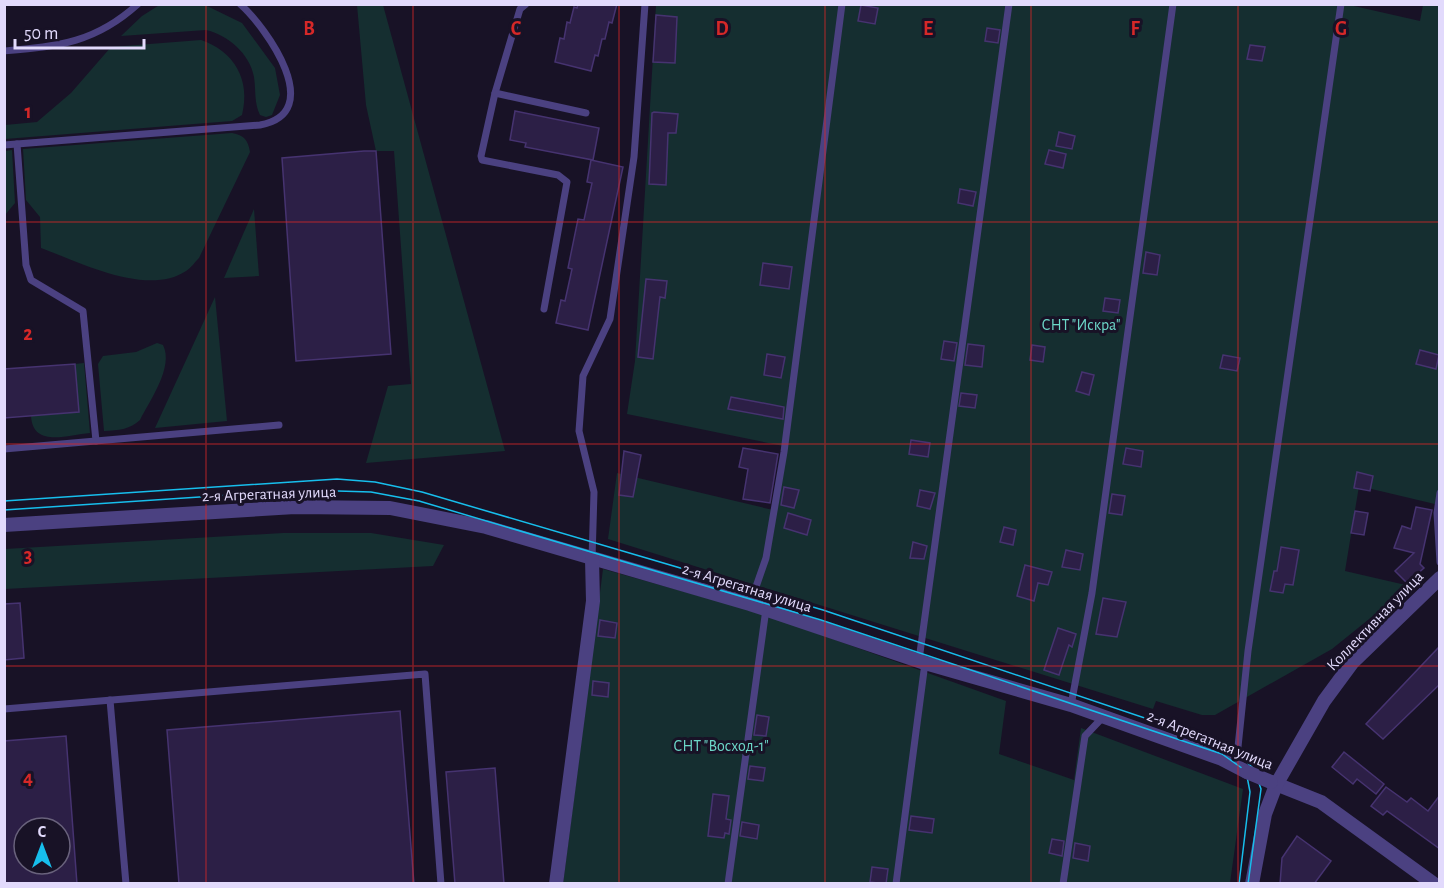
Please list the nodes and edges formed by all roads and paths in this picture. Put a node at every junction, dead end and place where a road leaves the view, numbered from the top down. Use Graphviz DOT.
graph roads {
  1 [pos="138,4"];
  2 [pos="240,4"];
  3 [pos="526,4"];
  4 [pos="645,4"];
  5 [pos="842,4"];
  6 [pos="1009,4"];
  7 [pos="1173,4"];
  8 [pos="1341,4"];
  9 [pos="4,51"];
  10 [pos="495,93"];
  11 [pos="586,113"];
  12 [pos="17,144"];
  13 [pos="4,145"];
  14 [pos="543,309"];
  15 [pos="279,425"];
  16 [pos="96,441"];
  17 [pos="4,449"];
  18 [pos="1440,493"];
  19 [pos="4,525"];
  20 [pos="592,559"];
  21 [pos="1440,562"];
  22 [pos="1440,578"];
  23 [pos="750,604"];
  24 [pos="766,609"];
  25 [pos="922,662"];
  26 [pos="110,700"];
  27 [pos="1071,705"];
  28 [pos="4,709"];
  29 [pos="1104,716"];
  30 [pos="1241,769"];
  31 [pos="1274,783"];
  32 [pos="126,884"];
  33 [pos="441,884"];
  34 [pos="556,884"];
  35 [pos="728,884"];
  36 [pos="896,884"];
  37 [pos="1063,884"];
  38 [pos="1252,884"];
  39 [pos="1434,884"];
  1 -- 9 [label="lane"];
  2 -- 12 [label="lane"];
  3 -- 10 [label="lane"];
  4 -- 20 [label="lane"];
  5 -- 23 [label="lane"];
  6 -- 25 [label="lane"];
  7 -- 27 [label="lane"];
  8 -- 30 [label="lane"];
  10 -- 11 [label="lane"];
  10 -- 14 [label="lane"];
  12 -- 13 [label="lane"];
  12 -- 16 [label="lane"];
  15 -- 16 [label="lane"];
  16 -- 17 [label="lane"];
  18 -- 21 [label="lane"];
  19 -- 20 [label="street, 2-я Агрегатная улица"];
  20 -- 23 [label="street, 2-я Агрегатная улица"];
  20 -- 34 [label="street"];
  22 -- 31 [label="street, Коллективная улица"];
  23 -- 24 [label="street, 2-я Агрегатная улица"];
  24 -- 25 [label="street, 2-я Агрегатная улица"];
  24 -- 35 [label="lane"];
  25 -- 27 [label="street, 2-я Агрегатная улица"];
  25 -- 36 [label="lane"];
  26 -- 28 [label="lane"];
  26 -- 32 [label="lane"];
  26 -- 33 [label="lane"];
  27 -- 29 [label="street, 2-я Агрегатная улица"];
  29 -- 30 [label="street, 2-я Агрегатная улица"];
  29 -- 37 [label="lane"];
  30 -- 31 [label="street, 2-я Агрегатная улица, bridge"];
  31 -- 38 [label="street, Коллективная улица"];
  31 -- 39 [label="street, 2-я Агрегатная улица"];
}
